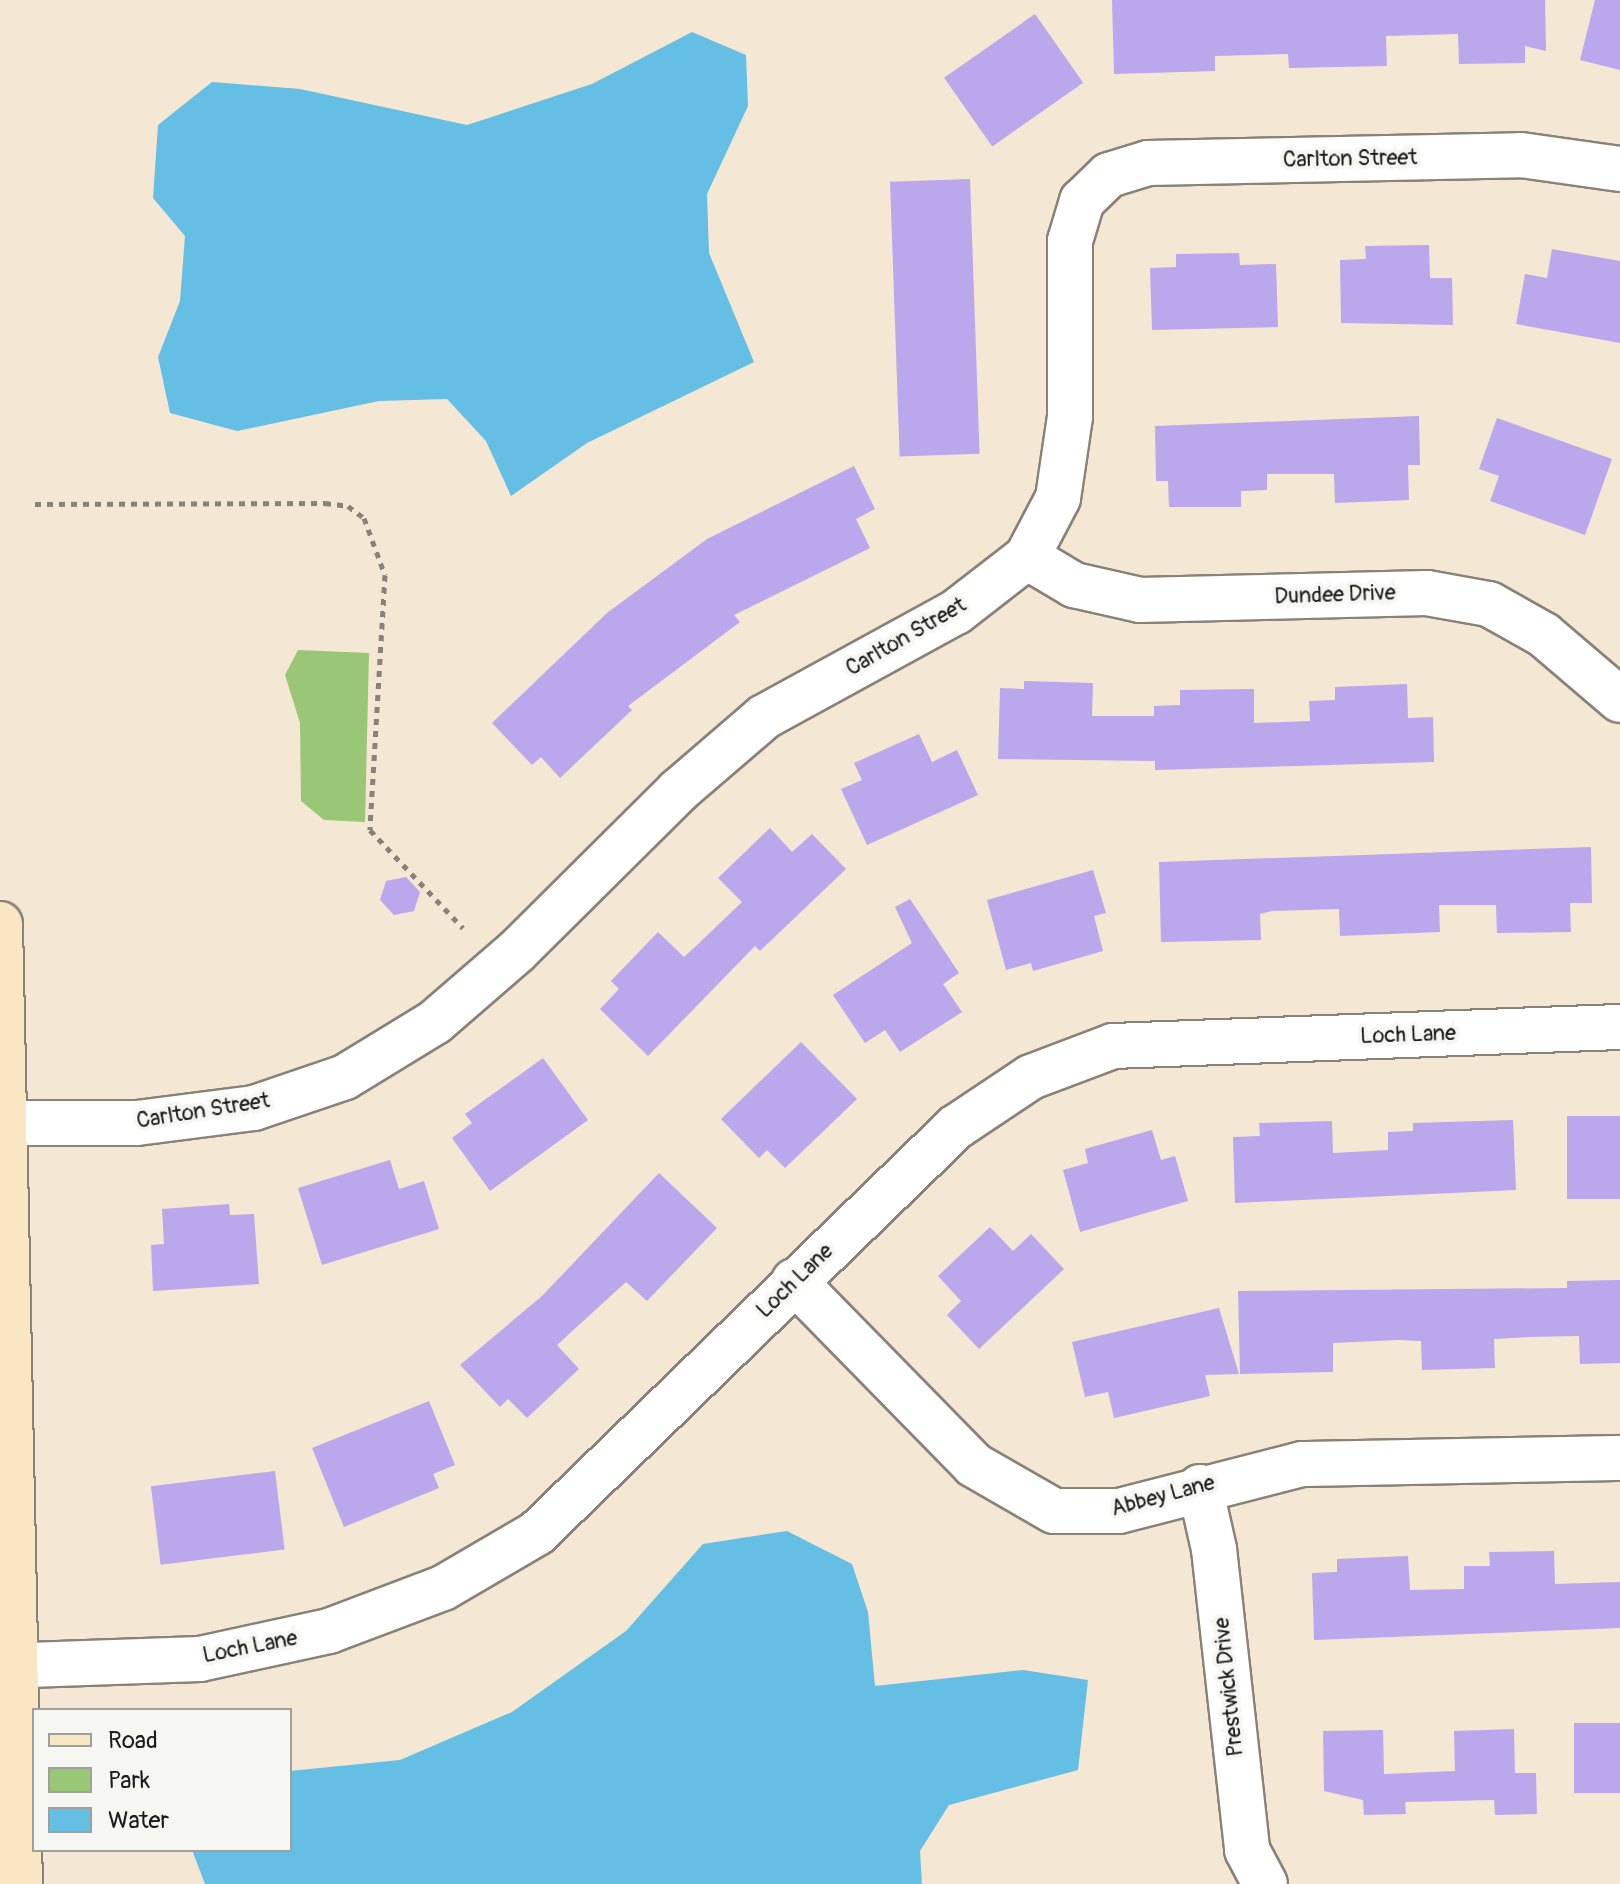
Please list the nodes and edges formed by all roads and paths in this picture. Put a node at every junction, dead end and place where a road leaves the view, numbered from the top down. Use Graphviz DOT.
graph roads {
  1 [pos="1620,169"];
  2 [pos="35,504"];
  3 [pos="1027,557"];
  4 [pos="1620,700"];
  5 [pos="0,924"];
  6 [pos="463,928"];
  7 [pos="1620,1027"];
  8 [pos="2,1123"];
  9 [pos="794,1281"];
  10 [pos="1620,1458"];
  11 [pos="1200,1487"];
  12 [pos="8,1666"];
  13 [pos="20,1884"];
  14 [pos="1265,1884"];
  1 -- 3 [label="street, Carlton Street"];
  2 -- 6 [label="path"];
  3 -- 4 [label="street, Dundee Drive"];
  3 -- 8 [label="street, Carlton Street"];
  5 -- 8 [label="street"];
  7 -- 9 [label="street, Loch Lane"];
  8 -- 12 [label="street"];
  9 -- 11 [label="street, Abbey Lane"];
  9 -- 12 [label="street, Loch Lane"];
  10 -- 11 [label="street, Abbey Lane"];
  11 -- 14 [label="street, Prestwick Drive"];
  12 -- 13 [label="street"];
}
